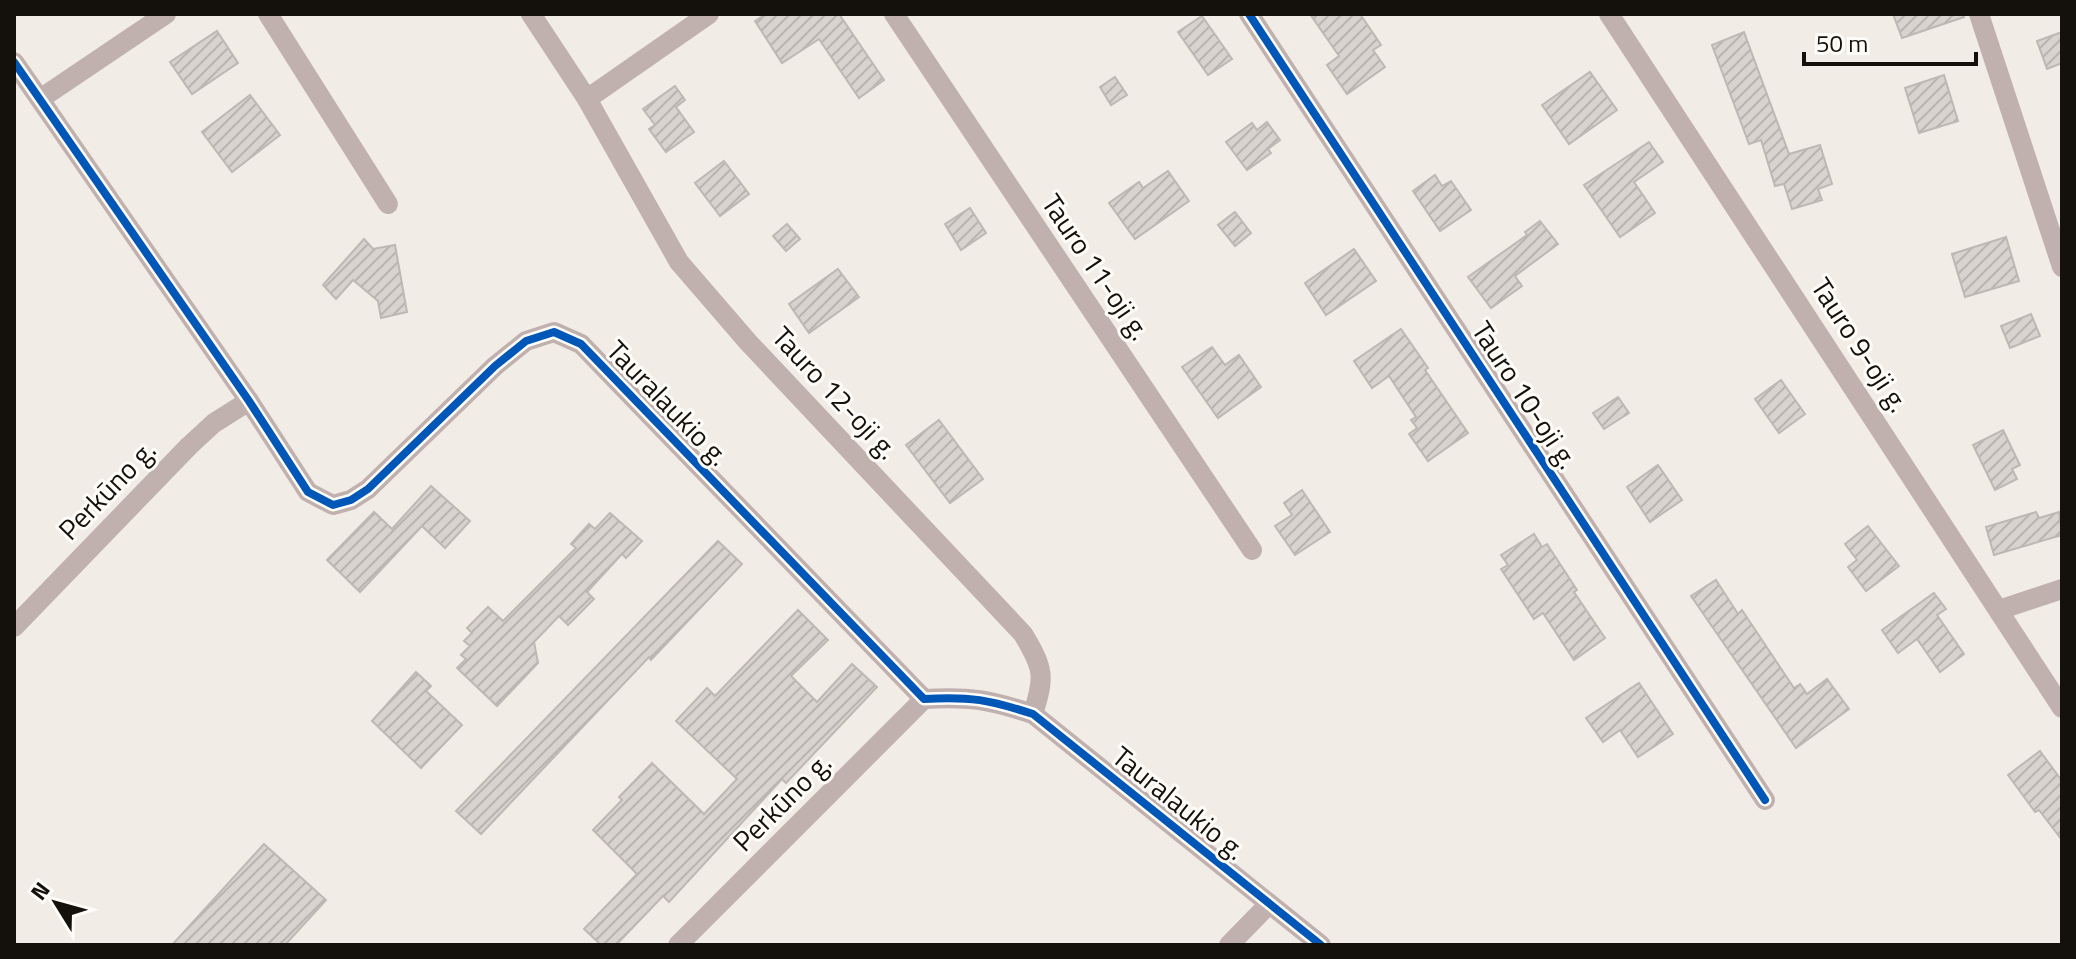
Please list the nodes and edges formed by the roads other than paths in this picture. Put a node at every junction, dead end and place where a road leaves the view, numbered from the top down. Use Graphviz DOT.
graph roads {
  1 [pos="166,14"];
  2 [pos="268,14"];
  3 [pos="531,14"];
  4 [pos="709,14"];
  5 [pos="894,14"];
  6 [pos="1249,14"];
  7 [pos="1609,14"];
  8 [pos="1979,14"];
  9 [pos="14,62"];
  10 [pos="40,99"];
  11 [pos="587,99"];
  12 [pos="388,204"];
  13 [pos="2062,267"];
  14 [pos="249,401"];
  15 [pos="1252,550"];
  16 [pos="2062,589"];
  17 [pos="1999,610"];
  18 [pos="14,627"];
  19 [pos="924,699"];
  20 [pos="2062,708"];
  21 [pos="1033,714"];
  22 [pos="1765,800"];
  23 [pos="1269,904"];
  24 [pos="678,945"];
  25 [pos="1229,945"];
  26 [pos="1321,945"];
  1 -- 10 [label="street"];
  2 -- 12 [label="street"];
  3 -- 11 [label="street, Tauro 12-oji g."];
  4 -- 11 [label="street"];
  5 -- 15 [label="street, Tauro 11-oji g."];
  6 -- 22 [label="street, Tauro 10-oji g."];
  7 -- 17 [label="street, Tauro 9-oji g."];
  8 -- 13 [label="street"];
  9 -- 10 [label="street, Tauralaukio g."];
  10 -- 14 [label="street, Tauralaukio g."];
  11 -- 21 [label="street, Tauro 12-oji g."];
  14 -- 18 [label="street, Perkūno g."];
  14 -- 19 [label="street, Tauralaukio g."];
  16 -- 17 [label="street"];
  17 -- 20 [label="street, Tauro 9-oji g."];
  19 -- 21 [label="street, Tauralaukio g."];
  19 -- 24 [label="street, Perkūno g."];
  21 -- 23 [label="street, Tauralaukio g."];
  23 -- 25 [label="street"];
  23 -- 26 [label="street, Tauralaukio g."];
}
